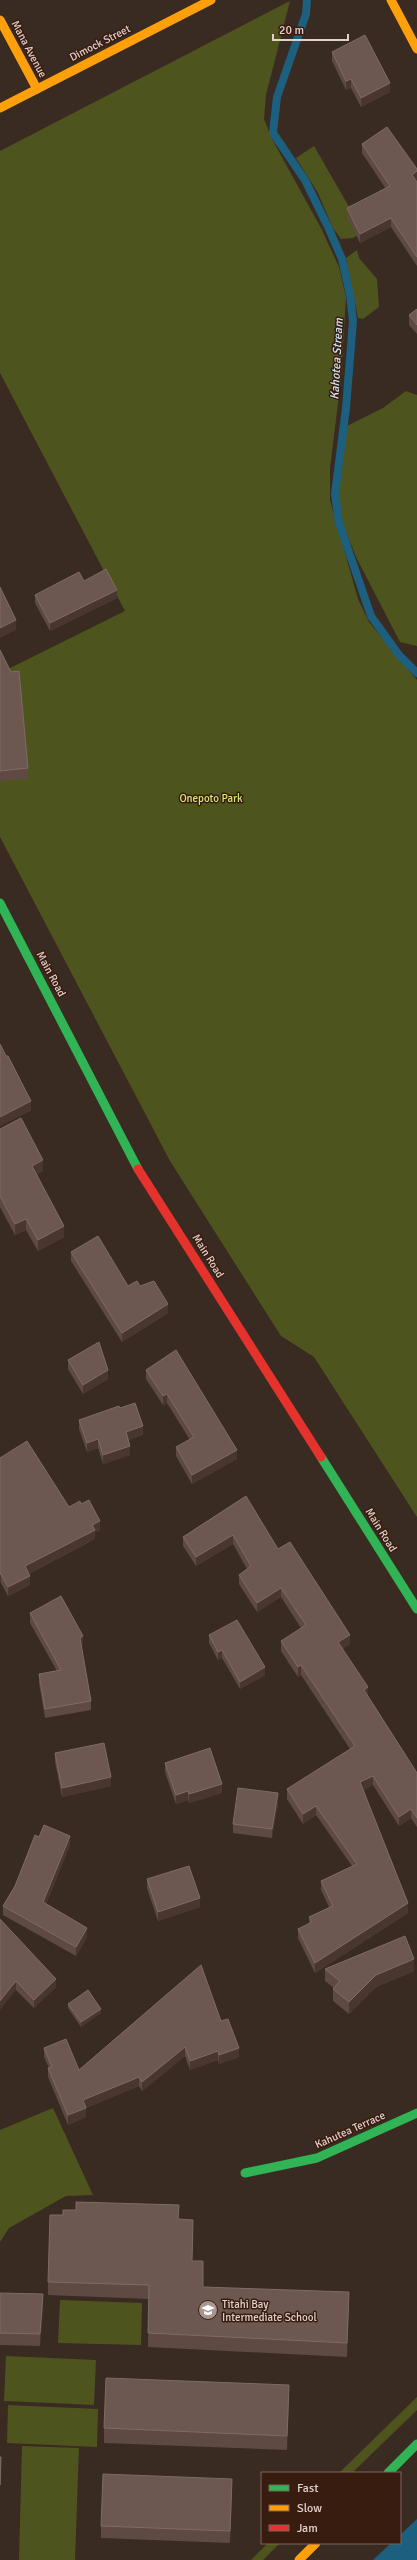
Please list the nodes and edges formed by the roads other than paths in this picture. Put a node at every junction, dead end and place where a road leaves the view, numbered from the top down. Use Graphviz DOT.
graph roads {
  1 [pos="211,0"];
  2 [pos="391,0"];
  3 [pos="0,20"];
  4 [pos="417,49"];
  5 [pos="37,89"];
  6 [pos="0,108"];
  7 [pos="0,903"];
  8 [pos="417,1609"];
  9 [pos="417,2113"];
  10 [pos="245,2173"];
  11 [pos="417,2444"];
  12 [pos="389,2472"];
  13 [pos="315,2544"];
  14 [pos="299,2560"];
  1 -- 5 [label="main road, Dimock Street"];
  2 -- 4 [label="main road"];
  3 -- 5 [label="main road, Mana Avenue"];
  5 -- 6 [label="main road, Dimock Street"];
  7 -- 8 [label="main road, Main Road"];
  9 -- 10 [label="main road, Kahutea Terrace"];
  11 -- 12 [label="main road"];
  13 -- 14 [label="main road"];
}
